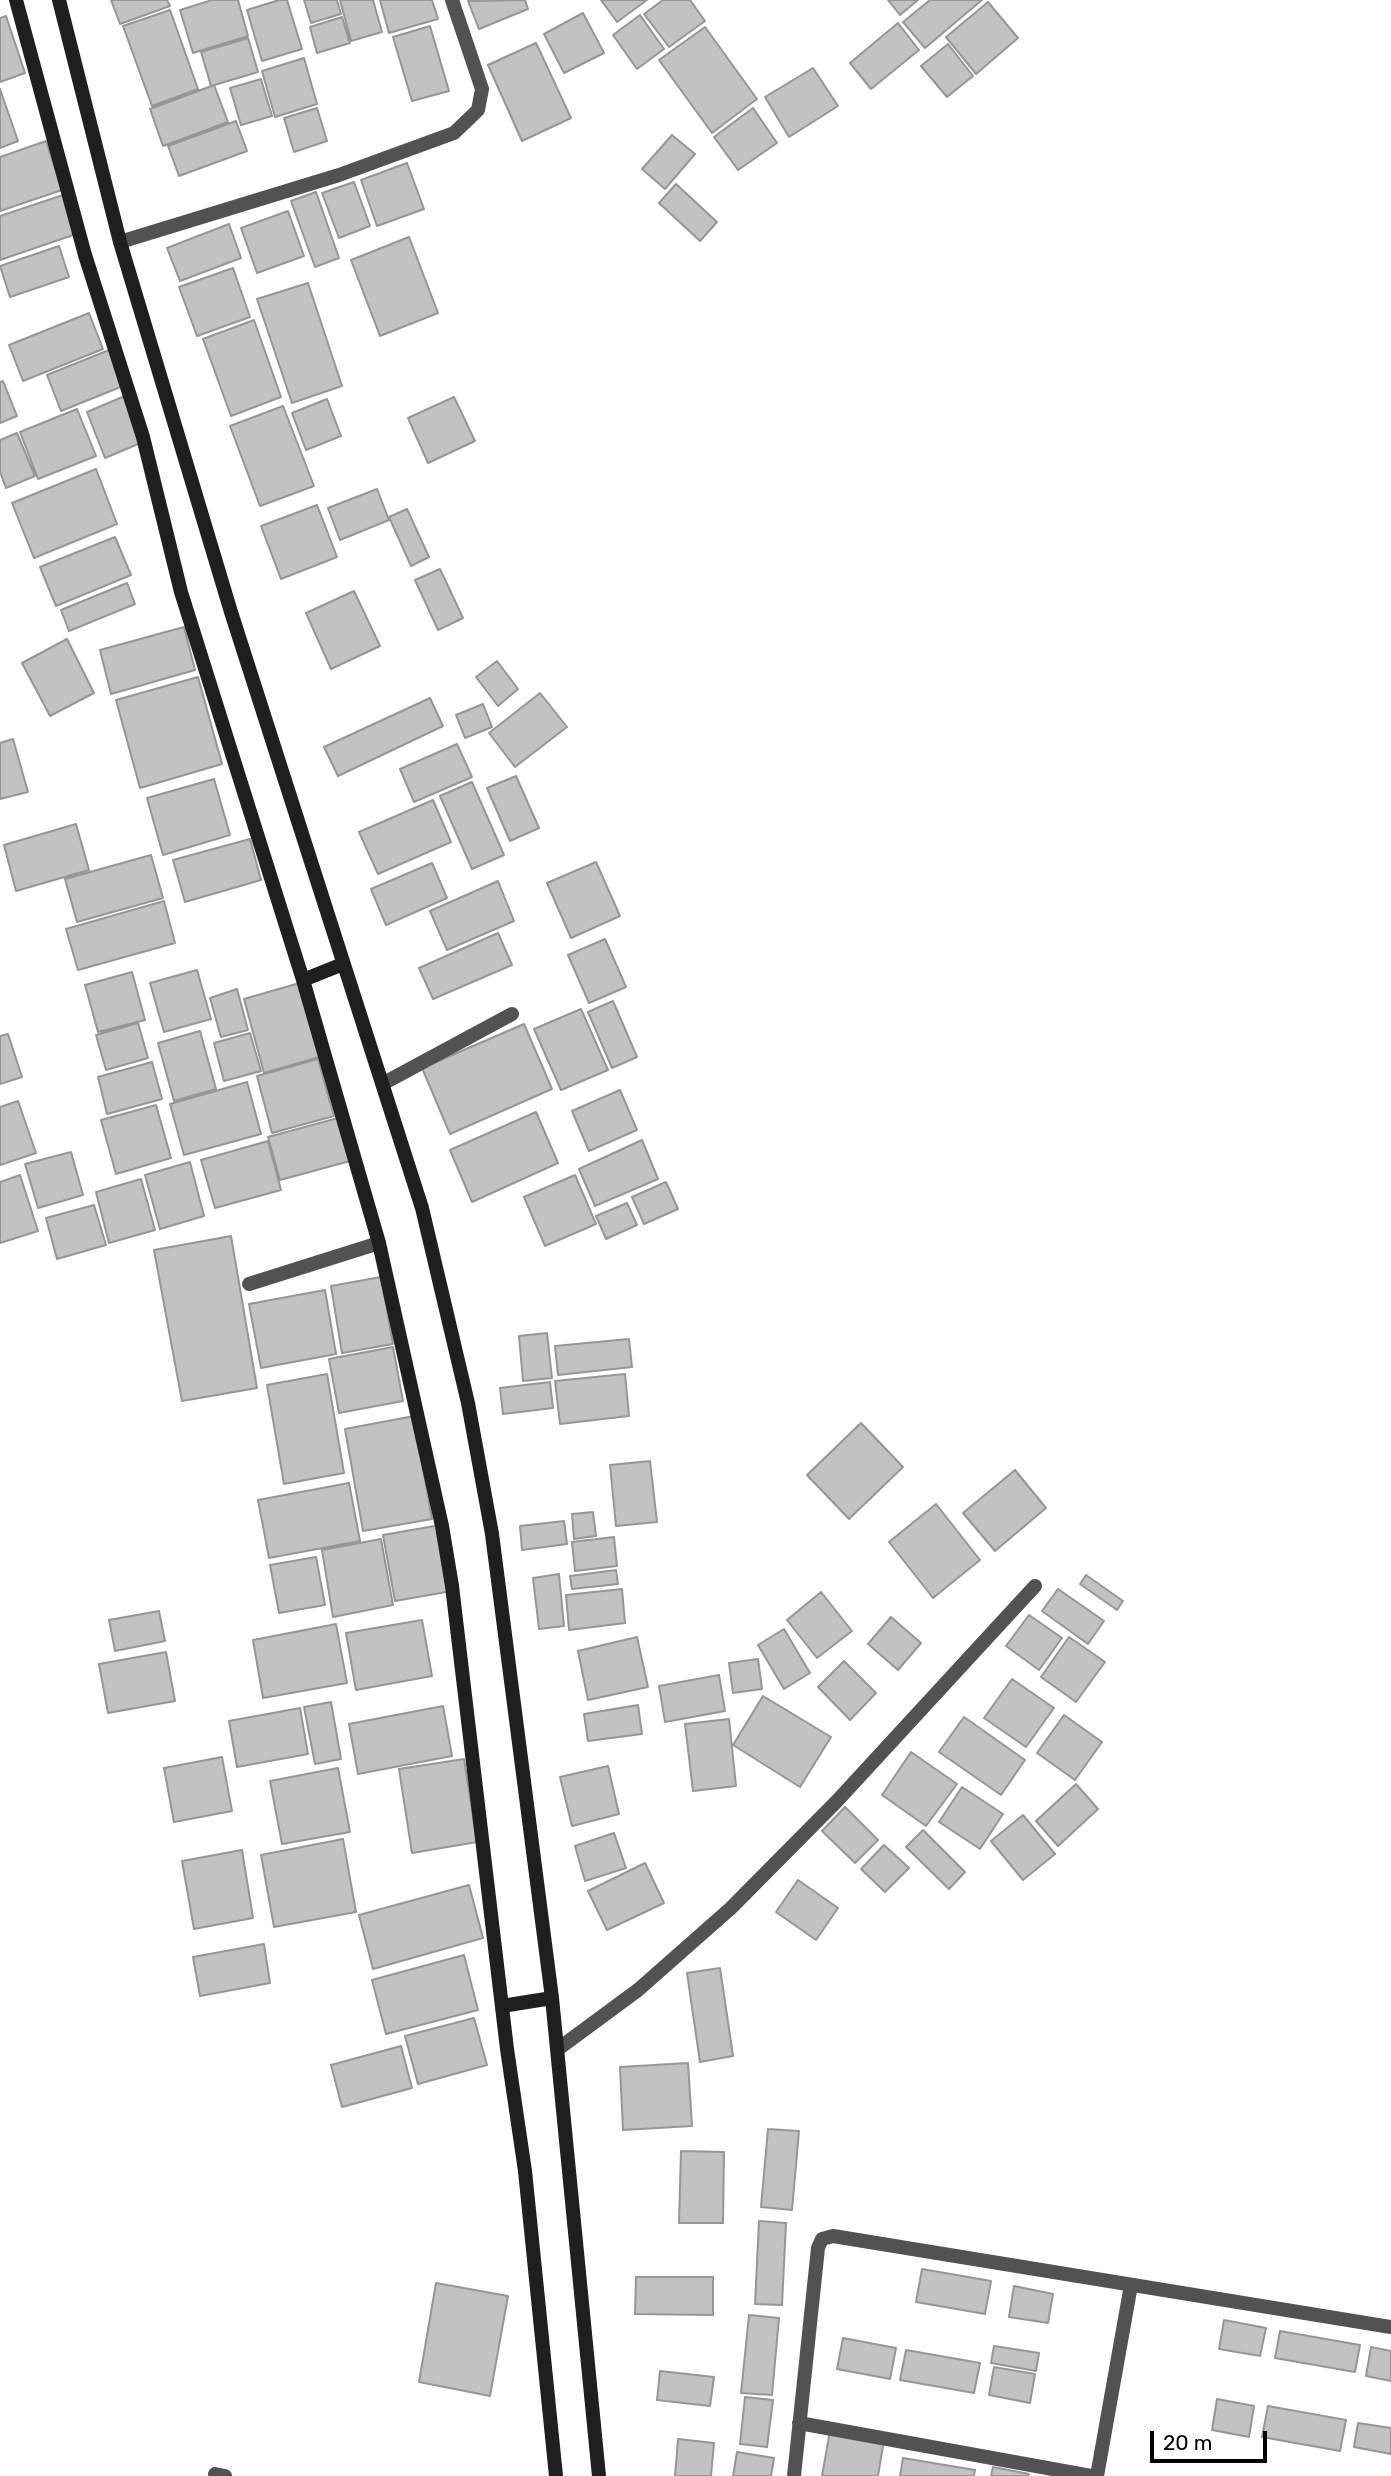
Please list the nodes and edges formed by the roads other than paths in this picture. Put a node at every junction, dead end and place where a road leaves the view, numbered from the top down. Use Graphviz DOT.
graph roads {
  1 [pos="16,0"];
  2 [pos="59,0"];
  3 [pos="452,0"];
  4 [pos="120,242"];
  5 [pos="343,964"];
  6 [pos="303,979"];
  7 [pos="512,1014"];
  8 [pos="384,1083"];
  9 [pos="379,1242"];
  10 [pos="249,1284"];
  11 [pos="1035,1586"];
  12 [pos="552,1998"];
  13 [pos="502,2006"];
  14 [pos="558,2049"];
  15 [pos="1131,2285"];
  16 [pos="1391,2327"];
  17 [pos="799,2423"];
  18 [pos="555,2476"];
  19 [pos="598,2476"];
  20 [pos="794,2476"];
  21 [pos="1091,2476"];
  22 [pos="1097,2476"];
  1 -- 6 [label="main road"];
  2 -- 4 [label="main road"];
  3 -- 4 [label="street"];
  4 -- 5 [label="main road"];
  5 -- 6 [label="main road"];
  5 -- 8 [label="main road"];
  6 -- 9 [label="main road"];
  7 -- 8 [label="street"];
  8 -- 12 [label="main road"];
  9 -- 10 [label="street"];
  9 -- 13 [label="main road"];
  11 -- 14 [label="street"];
  12 -- 13 [label="main road"];
  12 -- 14 [label="main road"];
  13 -- 18 [label="main road"];
  14 -- 19 [label="main road"];
  15 -- 16 [label="street"];
  15 -- 17 [label="street"];
  15 -- 22 [label="street"];
  17 -- 20 [label="street"];
  17 -- 21 [label="street"];
}
